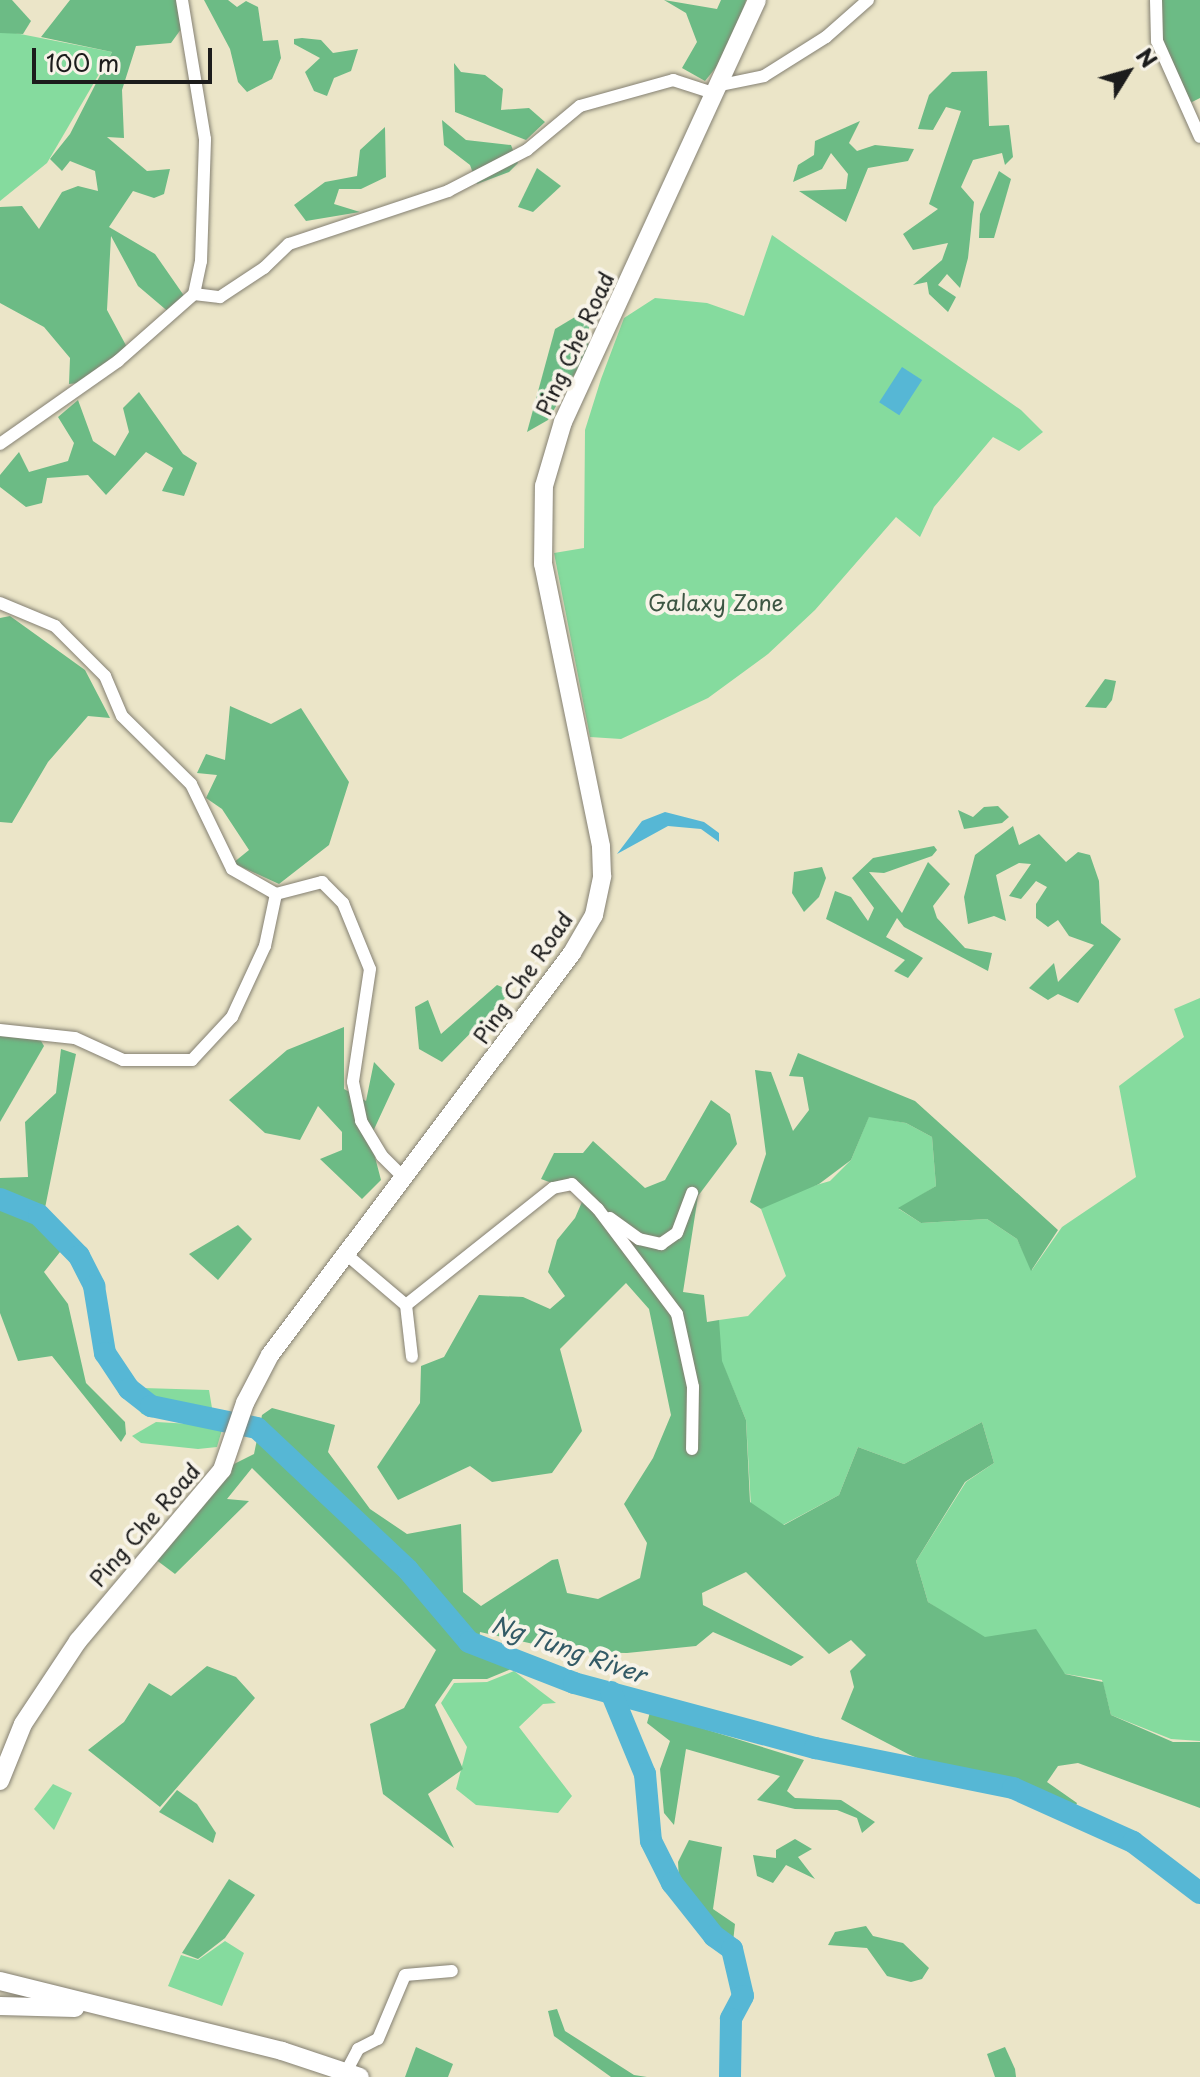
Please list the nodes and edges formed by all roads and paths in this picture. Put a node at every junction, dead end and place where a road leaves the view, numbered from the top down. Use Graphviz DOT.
graph roads {
  1 [pos="182,0"];
  2 [pos="757,0"];
  3 [pos="868,0"];
  4 [pos="1156,0"];
  5 [pos="719,90"];
  6 [pos="1200,137"];
  7 [pos="194,294"];
  8 [pos="0,444"];
  9 [pos="0,603"];
  10 [pos="276,894"];
  11 [pos="0,1030"];
  12 [pos="405,1179"];
  13 [pos="692,1193"];
  14 [pos="598,1209"];
  15 [pos="347,1255"];
  16 [pos="406,1305"];
  17 [pos="412,1357"];
  18 [pos="692,1449"];
  19 [pos="0,1781"];
  20 [pos="452,1971"];
  21 [pos="0,1981"];
  22 [pos="0,2006"];
  23 [pos="106,2010"];
  24 [pos="353,2074"];
  1 -- 7 [label="street"];
  2 -- 5 [label="street, Ping Che Road"];
  3 -- 5 [label="street"];
  4 -- 6 [label="street"];
  5 -- 7 [label="street"];
  5 -- 12 [label="street, Ping Che Road"];
  7 -- 8 [label="street"];
  9 -- 10 [label="street"];
  10 -- 11 [label="street"];
  10 -- 12 [label="street"];
  12 -- 15 [label="street, Ping Che Road"];
  13 -- 14 [label="street"];
  14 -- 16 [label="street"];
  14 -- 18 [label="street"];
  15 -- 16 [label="street"];
  15 -- 19 [label="street, Ping Che Road"];
  16 -- 17 [label="street"];
  20 -- 24 [label="street"];
  21 -- 23 [label="street"];
  22 -- 23 [label="street"];
  23 -- 24 [label="street"];
}
